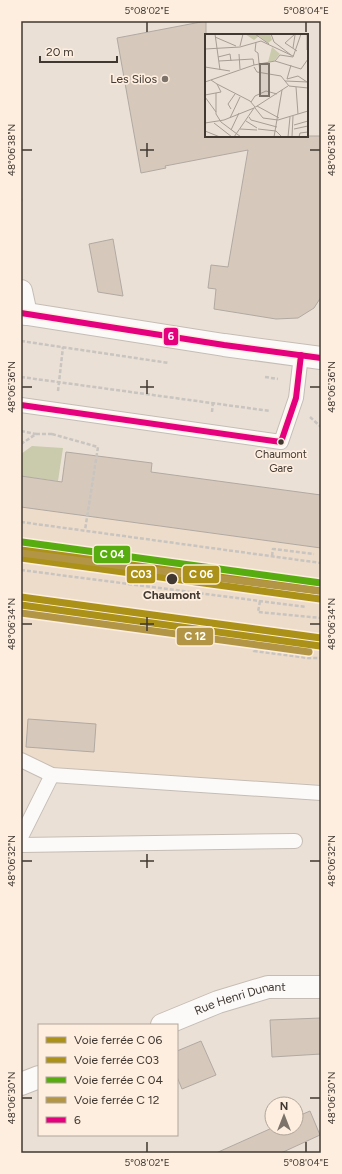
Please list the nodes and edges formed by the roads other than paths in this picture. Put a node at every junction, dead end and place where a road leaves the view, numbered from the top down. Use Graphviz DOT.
graph roads {
  1 [pos="21,291"];
  2 [pos="23,313"];
  3 [pos="311,357"];
  4 [pos="21,405"];
  5 [pos="21,760"];
  6 [pos="52,775"];
  7 [pos="321,793"];
  8 [pos="21,837"];
  9 [pos="295,841"];
  10 [pos="21,845"];
  11 [pos="321,987"];
  12 [pos="164,1024"];
  13 [pos="38,1077"];
  14 [pos="21,1084"];
  1 -- 2 [label="main road"];
  2 -- 3 [label="main road"];
  3 -- 4 [label="lane"];
  5 -- 6 [label="lane"];
  6 -- 7 [label="lane"];
  6 -- 8 [label="lane"];
  9 -- 10 [label="lane"];
  11 -- 12 [label="main road, Rue Henri Dunant"];
  13 -- 14 [label="main road"];
}
